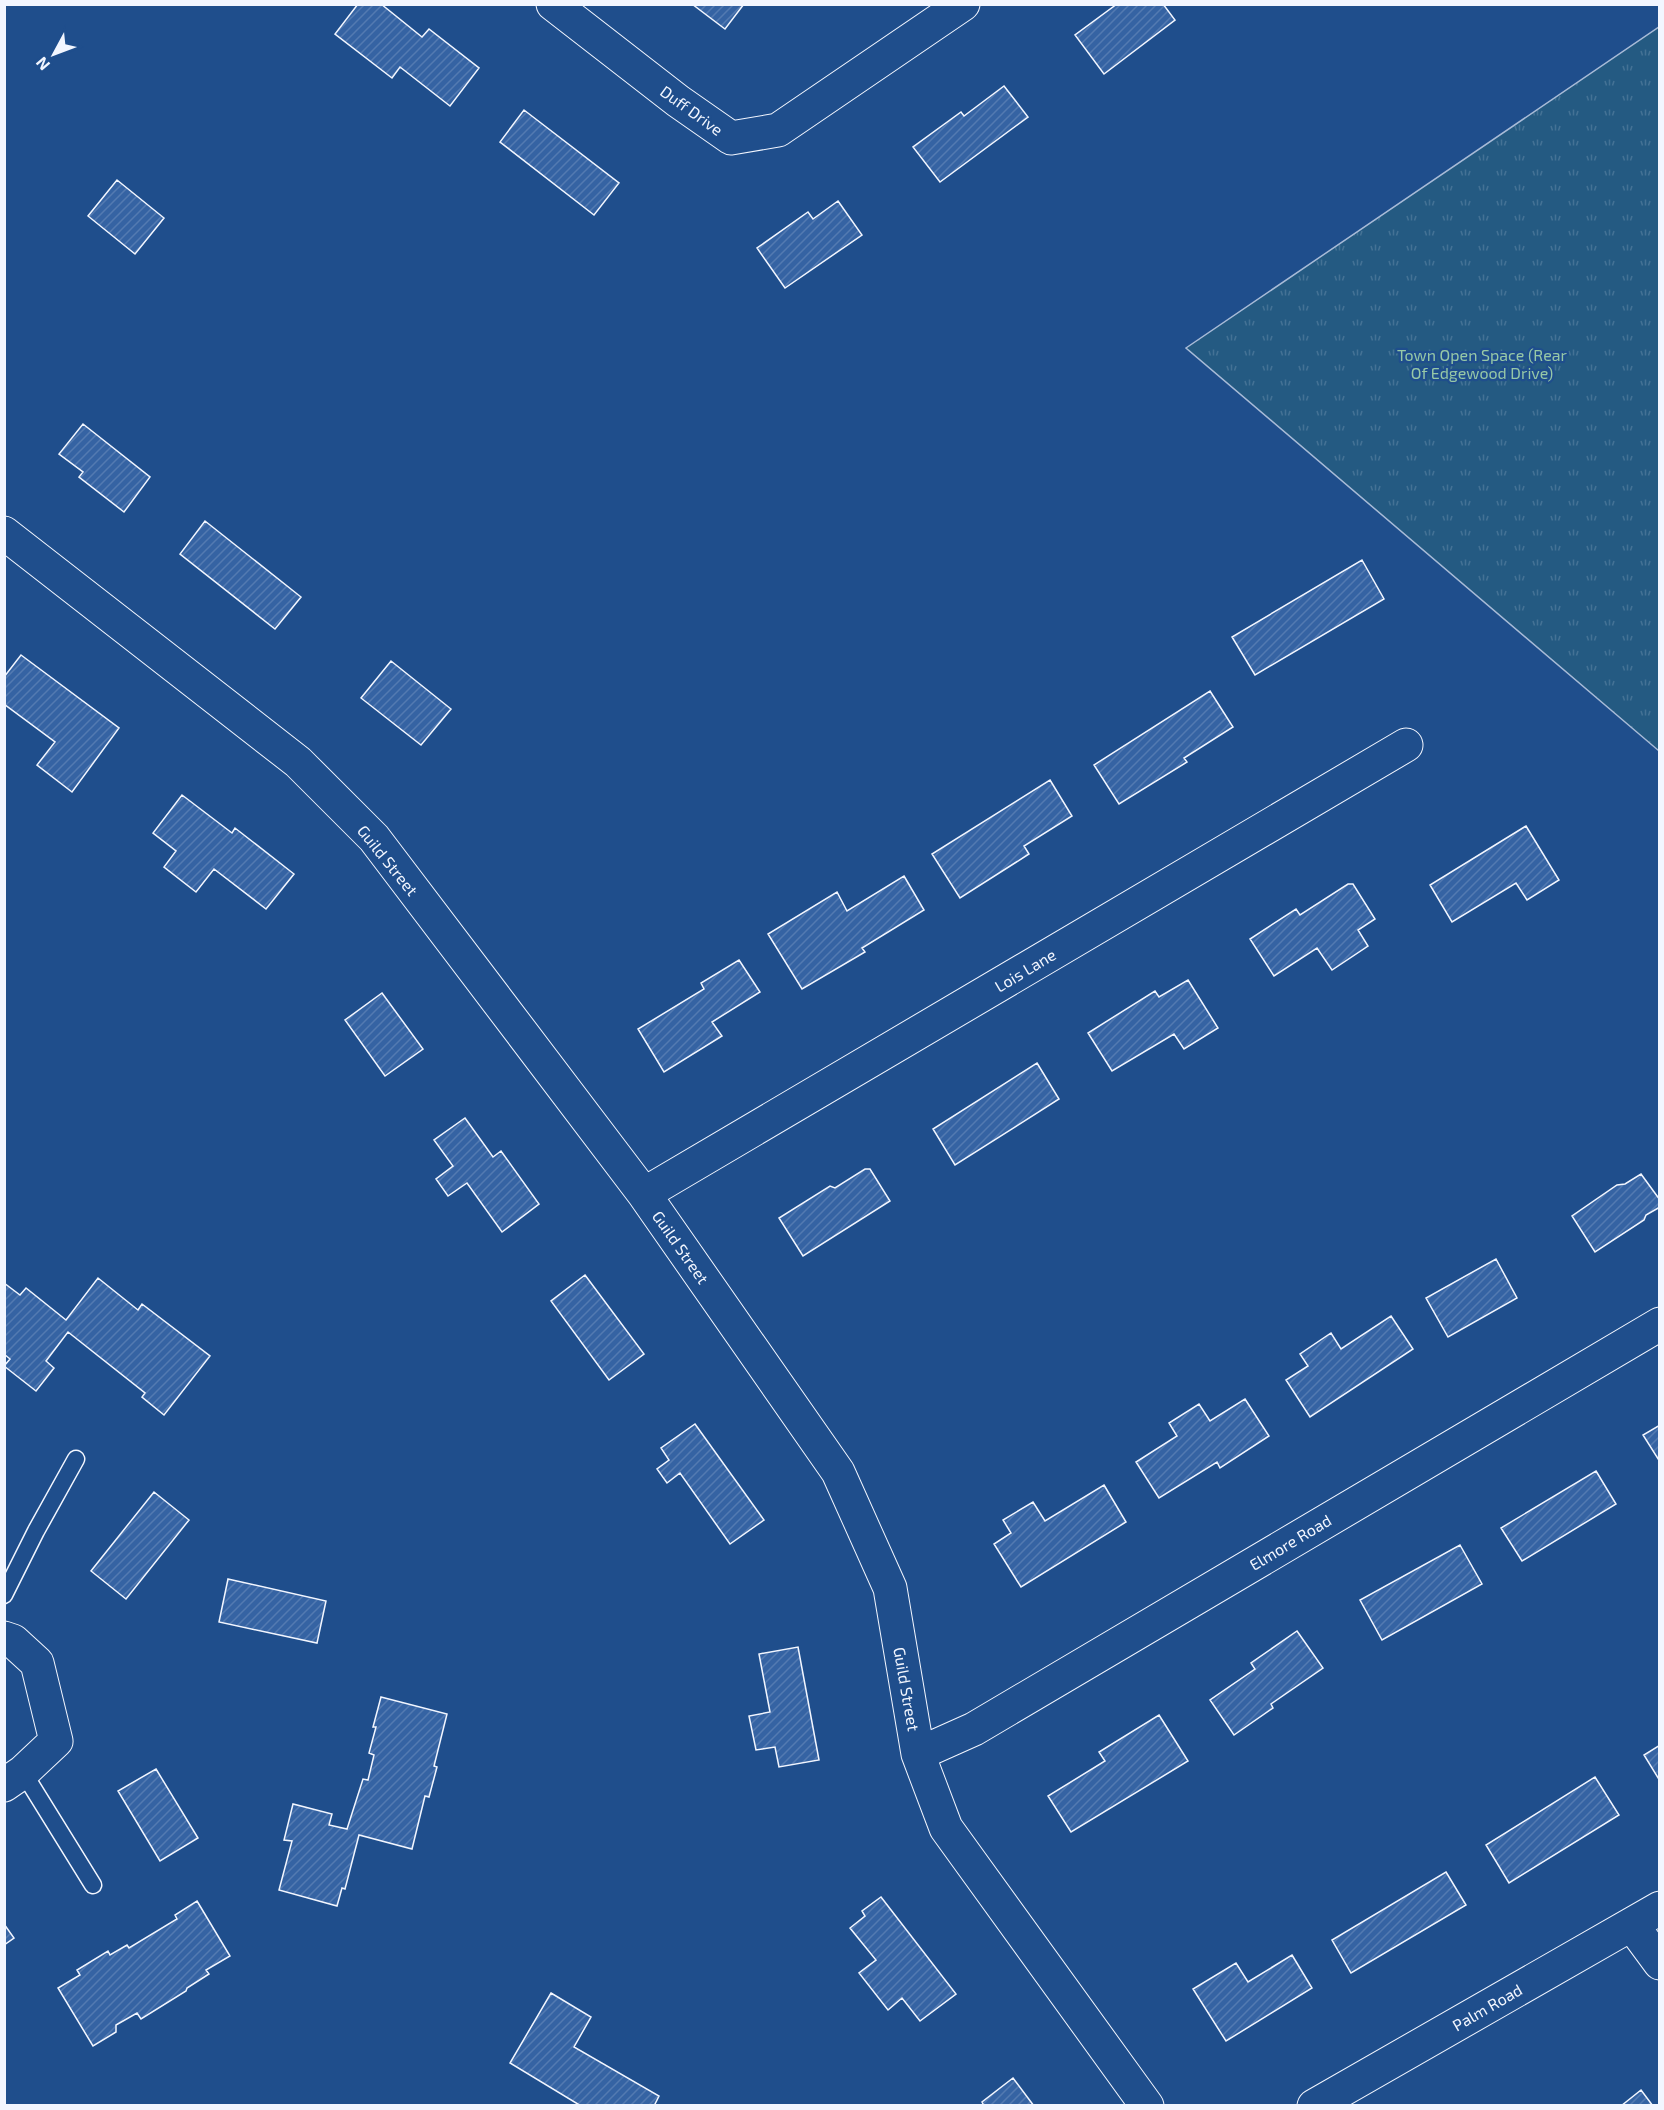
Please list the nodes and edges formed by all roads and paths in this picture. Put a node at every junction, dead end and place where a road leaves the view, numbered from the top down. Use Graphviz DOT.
graph roads {
  1 [pos="553,4"];
  2 [pos="963,4"];
  3 [pos="4,533"];
  4 [pos="1406,745"];
  5 [pos="644,1194"];
  6 [pos="1659,1324"];
  7 [pos="76,1459"];
  8 [pos="4,1595"];
  9 [pos="4,1638"];
  10 [pos="918,1754"];
  11 [pos="14,1779"];
  12 [pos="93,1886"];
  13 [pos="1659,1908"];
  14 [pos="1632,1925"];
  15 [pos="1659,1963"];
  16 [pos="1147,2106"];
  17 [pos="1314,2106"];
  1 -- 2 [label="street, Duff Drive"];
  3 -- 5 [label="street, Guild Street"];
  4 -- 5 [label="street, Lois Lane"];
  5 -- 10 [label="street, Guild Street"];
  6 -- 10 [label="street, Elmore Road"];
  7 -- 8 [label="lane"];
  9 -- 11 [label="street"];
  10 -- 16 [label="street, Guild Street"];
  11 -- 12 [label="lane"];
  13 -- 14 [label="street, Palm Road"];
  14 -- 15 [label="street"];
  14 -- 17 [label="street, Palm Road"];
}
